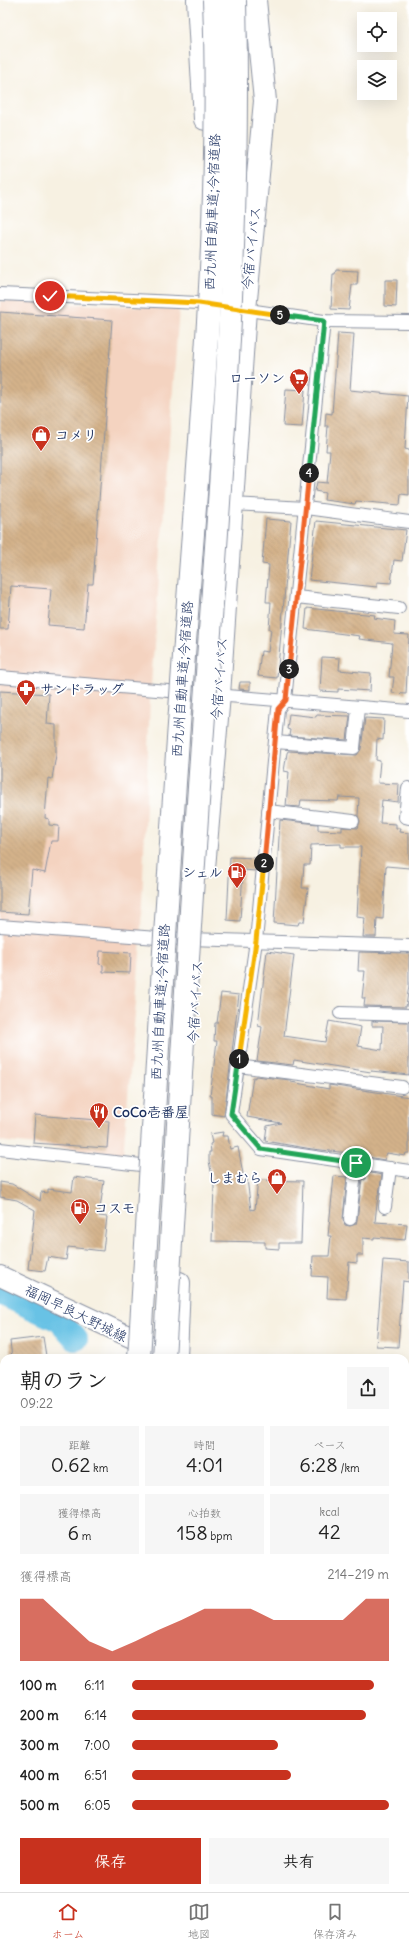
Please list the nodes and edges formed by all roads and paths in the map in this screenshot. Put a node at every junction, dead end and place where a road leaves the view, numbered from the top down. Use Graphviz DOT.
graph roads {
  1 [pos="198,0"];
  2 [pos="214,0"];
  3 [pos="235,0"];
  4 [pos="255,0"];
  5 [pos="0,294"];
  6 [pos="199,303"];
  7 [pos="245,310"];
  8 [pos="324,321"];
  9 [pos="409,322"];
  10 [pos="232,504"];
  11 [pos="306,508"];
  12 [pos="188,512"];
  13 [pos="409,522"];
  14 [pos="296,597"];
  15 [pos="399,608"];
  16 [pos="0,677"];
  17 [pos="175,691"];
  18 [pos="219,695"];
  19 [pos="286,700"];
  20 [pos="358,708"];
  21 [pos="409,711"];
  22 [pos="275,742"];
  23 [pos="408,788"];
  24 [pos="268,810"];
  25 [pos="409,818"];
  26 [pos="353,821"];
  27 [pos="0,926"];
  28 [pos="157,938"];
  29 [pos="198,940"];
  30 [pos="256,941"];
  31 [pos="409,946"];
  32 [pos="340,1013"];
  33 [pos="409,1014"];
  34 [pos="238,1066"];
  35 [pos="402,1087"];
  36 [pos="0,1149"];
  37 [pos="356,1163"];
  38 [pos="141,1165"];
  39 [pos="390,1168"];
  40 [pos="409,1171"];
  41 [pos="385,1207"];
  42 [pos="350,1219"];
  43 [pos="0,1276"];
  44 [pos="133,1352"];
  45 [pos="147,1354"];
  46 [pos="164,1354"];
  47 [pos="175,1354"];
  1 -- 6 [label="highway"];
  2 -- 44 [label="highway, 西九州自動車道;今宿道路, bridge"];
  3 -- 46 [label="highway, 西九州自動車道;今宿道路, bridge"];
  4 -- 7 [label="highway, 今宿バイパス"];
  5 -- 6 [label="street"];
  6 -- 7 [label="street"];
  6 -- 12 [label="highway"];
  7 -- 8 [label="street"];
  7 -- 10 [label="highway, 今宿バイパス"];
  8 -- 9 [label="street"];
  8 -- 11 [label="street"];
  10 -- 11 [label="street"];
  10 -- 12 [label="street"];
  10 -- 18 [label="highway, 今宿バイパス"];
  11 -- 13 [label="street"];
  11 -- 14 [label="street"];
  12 -- 17 [label="highway"];
  14 -- 15 [label="street"];
  14 -- 19 [label="street"];
  16 -- 17 [label="street"];
  17 -- 18 [label="street"];
  17 -- 28 [label="highway"];
  18 -- 19 [label="street"];
  18 -- 29 [label="highway, 今宿バイパス"];
  19 -- 20 [label="street"];
  19 -- 22 [label="street"];
  20 -- 21 [label="street"];
  20 -- 22 [label="street"];
  22 -- 24 [label="street"];
  23 -- 25 [label="street"];
  24 -- 26 [label="street"];
  24 -- 30 [label="street"];
  27 -- 28 [label="street"];
  28 -- 29 [label="street"];
  28 -- 38 [label="highway"];
  29 -- 30 [label="street"];
  29 -- 47 [label="highway, 今宿バイパス"];
  30 -- 31 [label="street"];
  30 -- 34 [label="street"];
  32 -- 33 [label="street"];
  34 -- 35 [label="street"];
  34 -- 37 [label="street"];
  36 -- 38 [label="street"];
  37 -- 39 [label="street"];
  37 -- 42 [label="street"];
  38 -- 44 [label="highway"];
  39 -- 40 [label="street"];
  39 -- 41 [label="street"];
  43 -- 44 [label="main road, 福岡早良大野城線"];
  44 -- 45 [label="main road, 福岡早良大野城線"];
}
